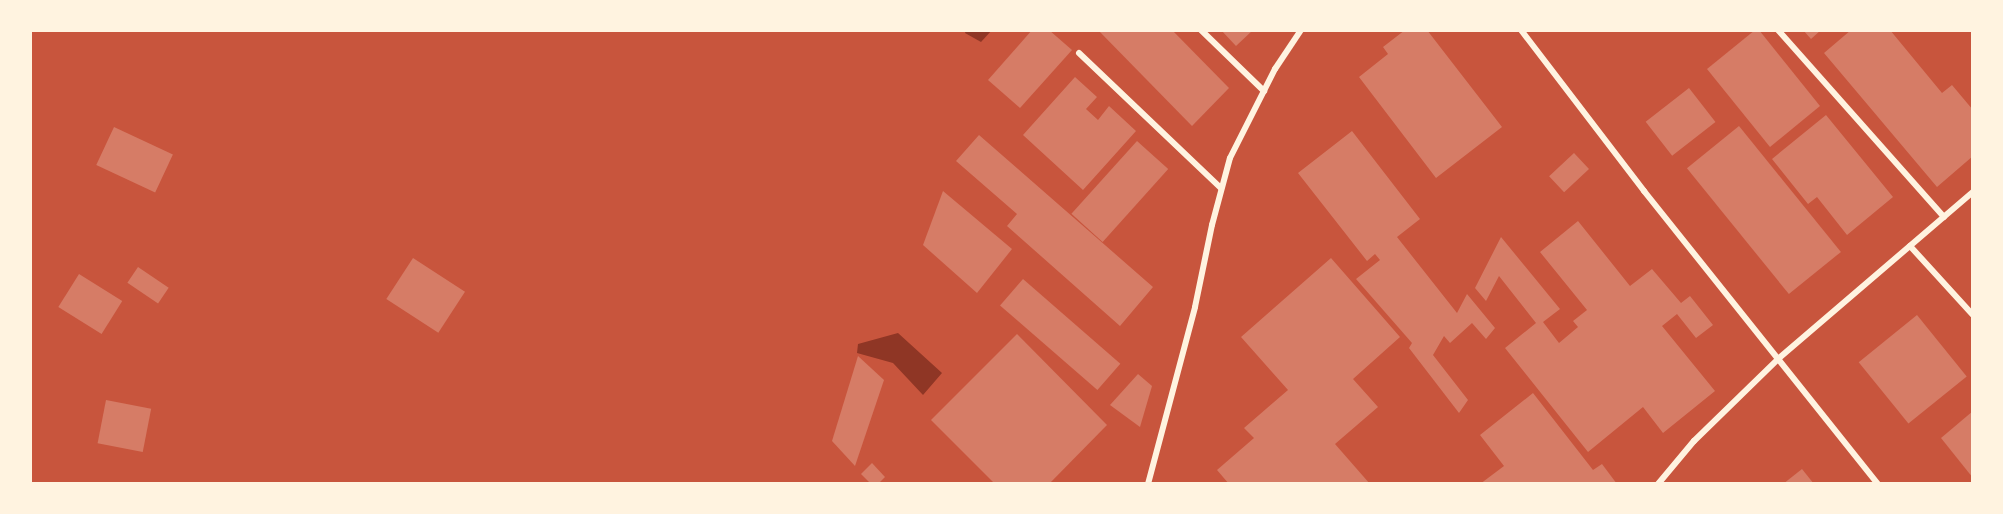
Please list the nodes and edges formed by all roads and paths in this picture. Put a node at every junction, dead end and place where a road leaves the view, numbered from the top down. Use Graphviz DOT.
graph roads {
  1 [pos="1201,30"];
  2 [pos="1301,30"];
  3 [pos="1521,30"];
  4 [pos="1778,30"];
  5 [pos="1079,53"];
  6 [pos="1264,91"];
  7 [pos="1221,188"];
  8 [pos="1973,192"];
  9 [pos="1944,217"];
  10 [pos="1910,246"];
  11 [pos="1973,315"];
  12 [pos="1778,359"];
  13 [pos="1148,484"];
  14 [pos="1658,484"];
  15 [pos="1878,484"];
  1 -- 6 [label="street"];
  2 -- 6 [label="street"];
  3 -- 12 [label="street"];
  4 -- 9 [label="street"];
  5 -- 7 [label="street"];
  6 -- 7 [label="street"];
  7 -- 13 [label="street"];
  8 -- 9 [label="street"];
  9 -- 10 [label="street"];
  10 -- 11 [label="street"];
  10 -- 12 [label="street"];
  12 -- 14 [label="street"];
  12 -- 15 [label="street"];
}
